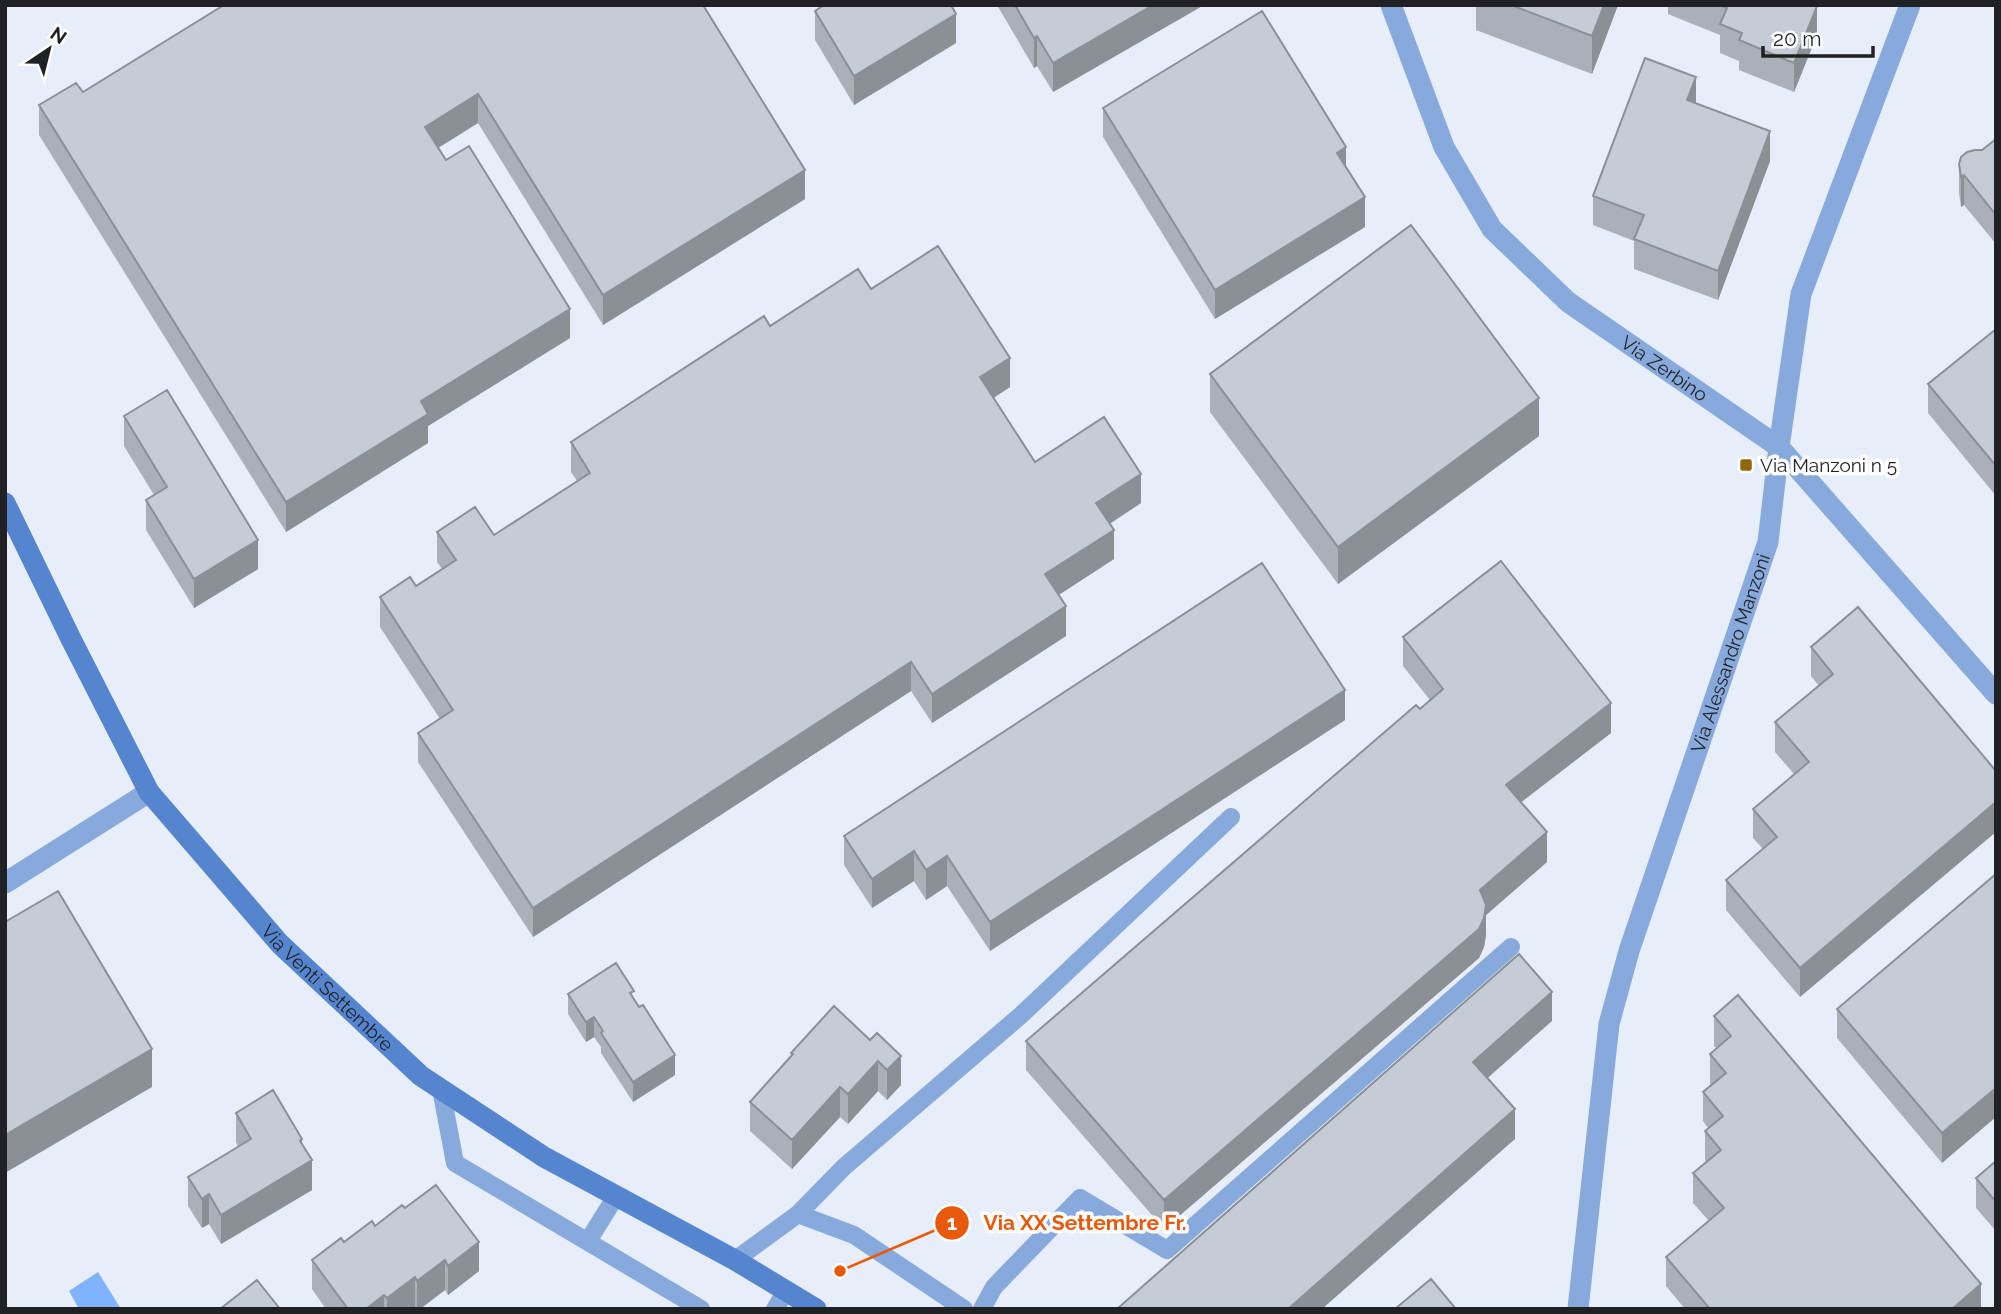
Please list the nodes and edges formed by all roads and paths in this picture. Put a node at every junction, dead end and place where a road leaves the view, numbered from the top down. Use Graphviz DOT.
graph roads {
  1 [pos="1391,5"];
  2 [pos="1910,5"];
  3 [pos="1779,447"];
  4 [pos="5,503"];
  5 [pos="1996,694"];
  6 [pos="149,792"];
  7 [pos="1231,817"];
  8 [pos="5,883"];
  9 [pos="1511,947"];
  10 [pos="441,1089"];
  11 [pos="616,1196"];
  12 [pos="798,1214"];
  13 [pos="587,1241"];
  14 [pos="735,1260"];
  15 [pos="780,1300"];
  16 [pos="702,1309"];
  17 [pos="816,1309"];
  18 [pos="964,1309"];
  19 [pos="982,1309"];
  20 [pos="1578,1309"];
  1 -- 3 [label="street, Via Zerbino"];
  2 -- 3 [label="street, Via Alessandro Manzoni"];
  3 -- 5 [label="street, Via Zerbino"];
  3 -- 20 [label="street, Via Alessandro Manzoni"];
  4 -- 6 [label="street, Via Venti Settembre"];
  6 -- 8 [label="street"];
  6 -- 10 [label="street, Via Venti Settembre"];
  7 -- 12 [label="lane"];
  9 -- 19 [label="lane"];
  10 -- 11 [label="street, Via Venti Settembre"];
  10 -- 13 [label="lane"];
  11 -- 13 [label="lane"];
  11 -- 14 [label="street, Via Venti Settembre"];
  12 -- 14 [label="lane"];
  12 -- 18 [label="lane"];
  13 -- 16 [label="lane"];
  14 -- 15 [label="street, Via Venti Settembre"];
  15 -- 17 [label="street, Via Venti Settembre"];
}
